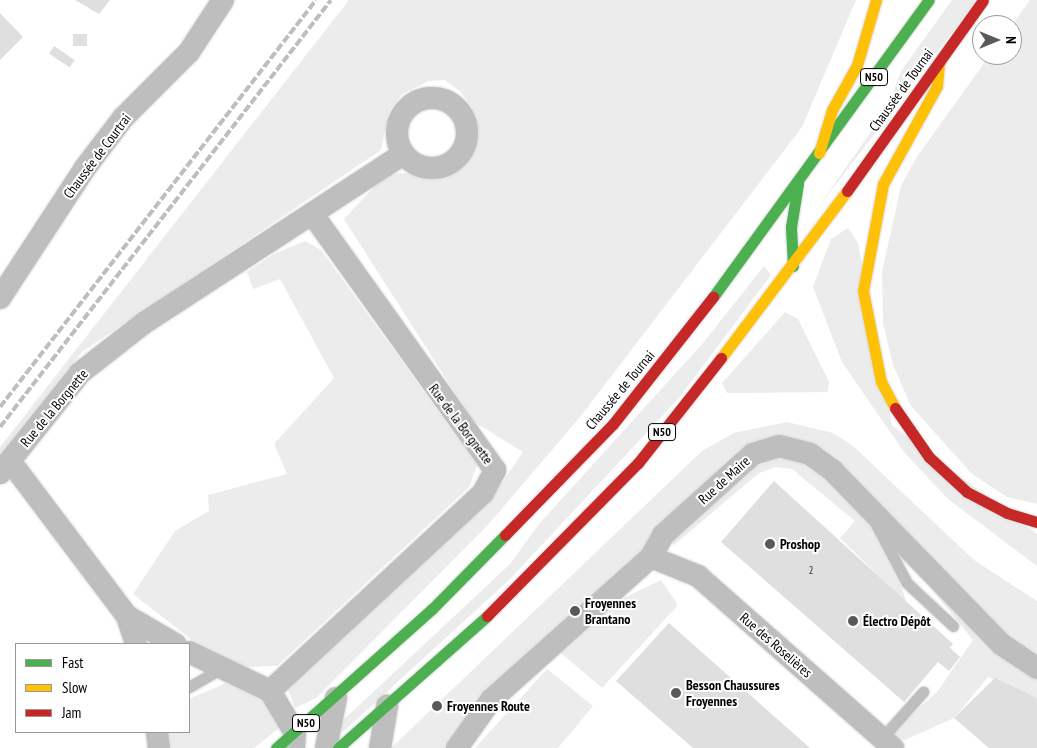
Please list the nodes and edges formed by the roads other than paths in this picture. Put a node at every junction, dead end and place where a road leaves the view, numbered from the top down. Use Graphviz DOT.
graph roads {
  1 [pos="223,0"];
  2 [pos="876,0"];
  3 [pos="929,0"];
  4 [pos="983,0"];
  5 [pos="939,64"];
  6 [pos="819,153"];
  7 [pos="403,154"];
  8 [pos="798,184"];
  9 [pos="314,216"];
  10 [pos="793,266"];
  11 [pos="0,298"];
  12 [pos="5,467"];
  13 [pos="869,507"];
  14 [pos="1037,522"];
  15 [pos="651,557"];
  16 [pos="127,616"];
  17 [pos="953,626"];
  18 [pos="136,643"];
  19 [pos="173,643"];
  20 [pos="190,653"];
  21 [pos="1037,668"];
  22 [pos="219,670"];
  23 [pos="190,686"];
  24 [pos="270,691"];
  25 [pos="923,692"];
  26 [pos="336,698"];
  27 [pos="387,706"];
  28 [pos="294,740"];
  29 [pos="888,743"];
  30 [pos="276,748"];
  31 [pos="326,748"];
  32 [pos="338,748"];
  33 [pos="380,748"];
  34 [pos="458,748"];
  1 -- 11 [label="street, Chaussée de Courtrai"];
  2 -- 6 [label="main road"];
  3 -- 6 [label="main road, Chaussée de Tournai / N50"];
  4 -- 5 [label="main road, Chaussée de Tournai / N50"];
  5 -- 10 [label="main road, Chaussée de Tournai / N50"];
  5 -- 14 [label="main road"];
  6 -- 8 [label="main road, Chaussée de Tournai / N50"];
  7 -- 9 [label="street, Rue de la Borgnette"];
  8 -- 10 [label="main road"];
  8 -- 26 [label="main road, Chaussée de Tournai / N50"];
  9 -- 12 [label="street, Rue de la Borgnette"];
  9 -- 24 [label="street, Rue de la Borgnette"];
  10 -- 27 [label="main road, Chaussée de Tournai / N50"];
  12 -- 16 [label="street"];
  13 -- 15 [label="street, Rue de Maire"];
  13 -- 17 [label="lane"];
  13 -- 21 [label="street, Rue de Maire"];
  15 -- 29 [label="street, Rue des Roselières"];
  15 -- 34 [label="street, Rue de Maire"];
  16 -- 18 [label="street"];
  16 -- 19 [label="street"];
  20 -- 22 [label="street"];
  22 -- 23 [label="lane"];
  22 -- 24 [label="street"];
  24 -- 28 [label="street"];
  25 -- 29 [label="lane"];
  26 -- 28 [label="main road, Chaussée de Tournai / N50"];
  26 -- 31 [label="street"];
  27 -- 32 [label="main road, Chaussée de Tournai / N50"];
  27 -- 33 [label="street"];
  28 -- 30 [label="main road, Chaussée de Tournai / N50"];
}
